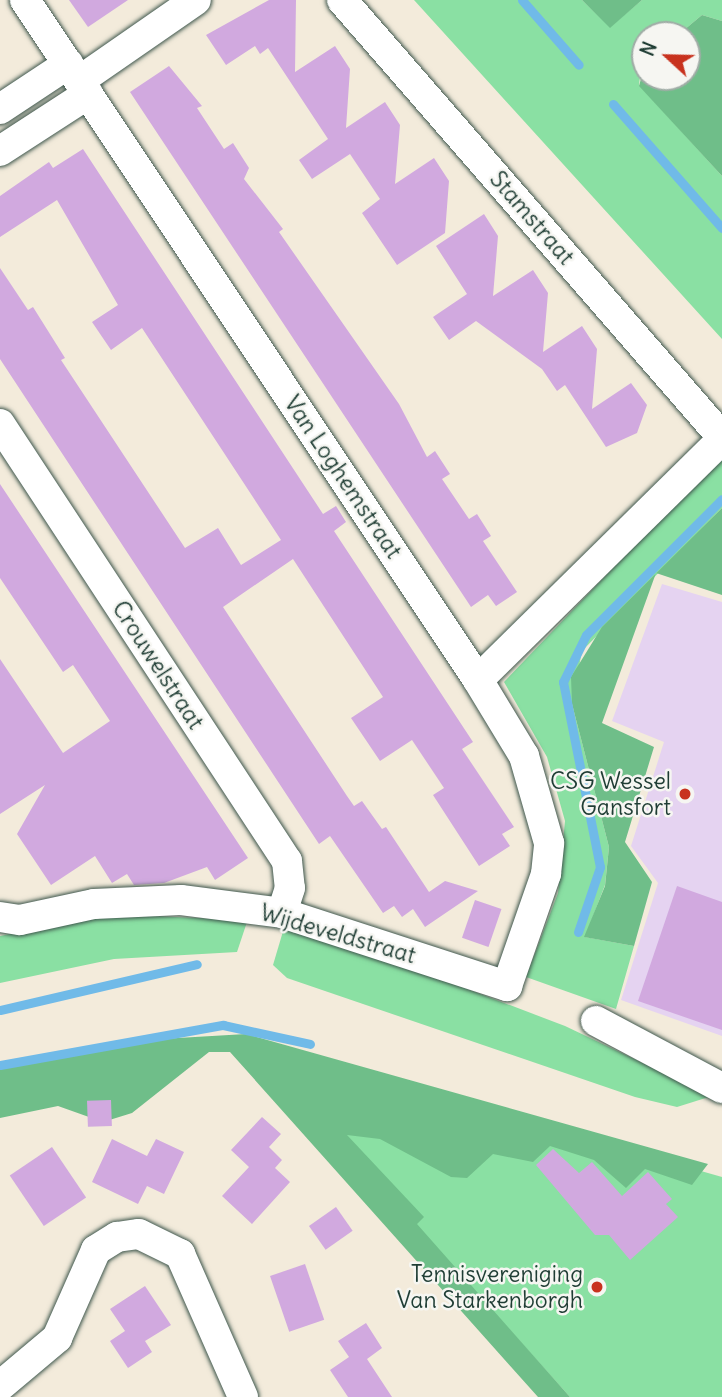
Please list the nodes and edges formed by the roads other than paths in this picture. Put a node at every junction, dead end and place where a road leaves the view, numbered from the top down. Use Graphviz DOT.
graph roads {
  1 [pos="25,0"];
  2 [pos="196,0"];
  3 [pos="342,0"];
  4 [pos="78,80"];
  5 [pos="0,109"];
  6 [pos="0,151"];
  7 [pos="0,424"];
  8 [pos="722,438"];
  9 [pos="478,680"];
  10 [pos="282,913"];
  11 [pos="0,917"];
  12 [pos="506,986"];
  13 [pos="596,1021"];
  14 [pos="722,1088"];
  15 [pos="0,1386"];
  16 [pos="243,1397"];
  1 -- 4 [label="street, Van Loghemstraat"];
  2 -- 4 [label="street"];
  3 -- 8 [label="street, Stamstraat"];
  4 -- 5 [label="street"];
  4 -- 6 [label="street"];
  4 -- 9 [label="street, Van Loghemstraat"];
  7 -- 10 [label="street, Crouwelstraat"];
  8 -- 9 [label="street, Stamstraat"];
  9 -- 12 [label="street, Van Loghemstraat"];
  10 -- 11 [label="street, Wijdeveldstraat"];
  10 -- 12 [label="street, Wijdeveldstraat"];
  13 -- 14 [label="street"];
  15 -- 16 [label="street"];
}
